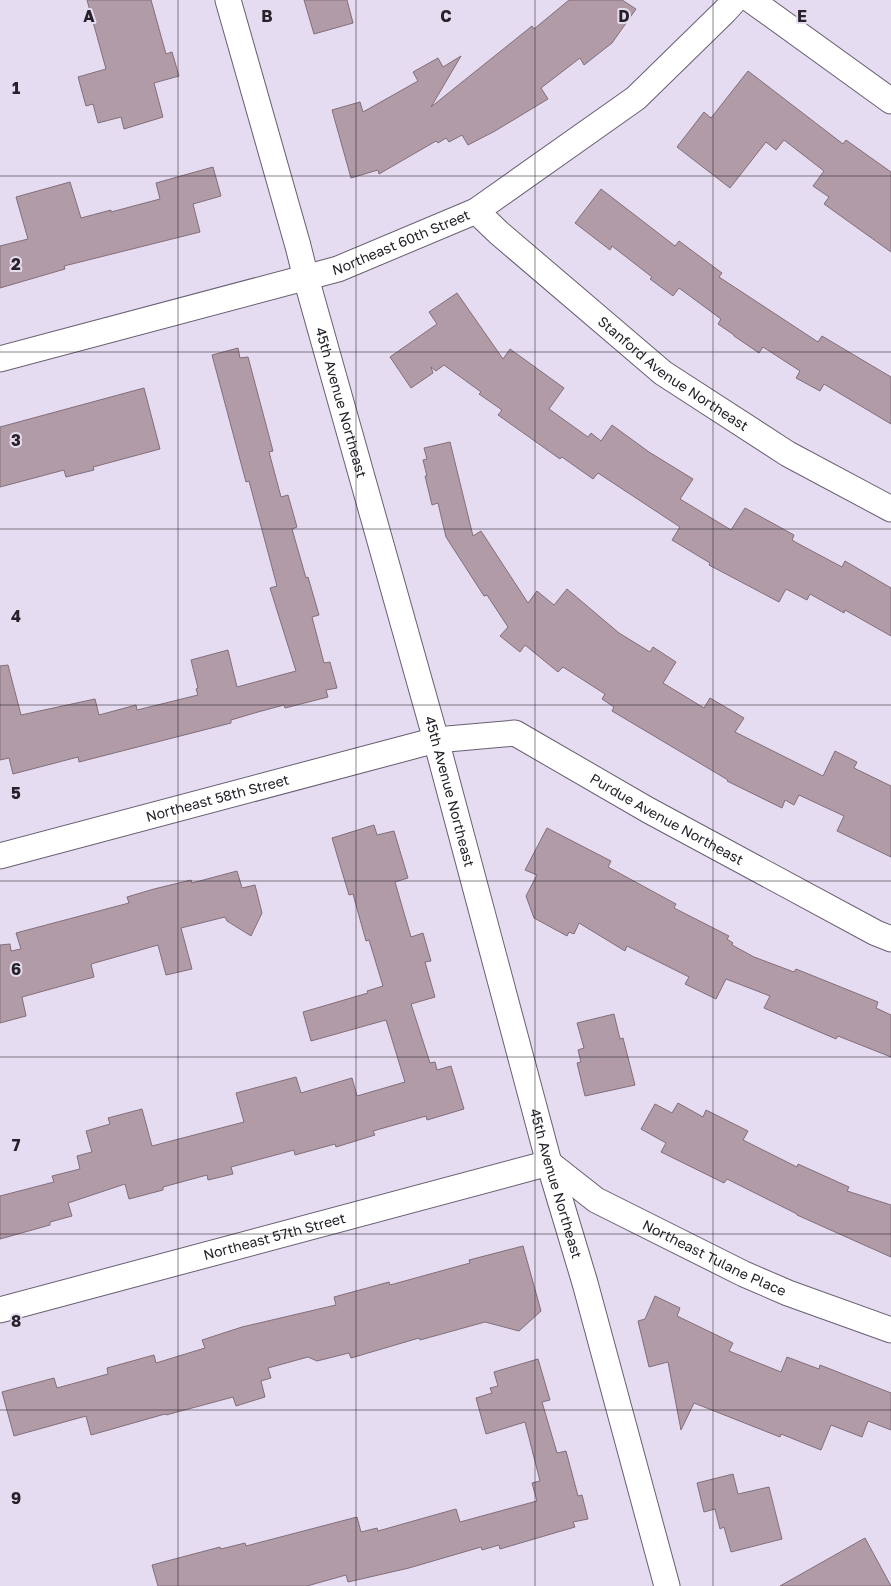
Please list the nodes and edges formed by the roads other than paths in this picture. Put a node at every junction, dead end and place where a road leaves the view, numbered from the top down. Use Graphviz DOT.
graph roads {
  1 [pos="228,0"];
  2 [pos="735,0"];
  3 [pos="751,0"];
  4 [pos="891,101"];
  5 [pos="476,211"];
  6 [pos="306,278"];
  7 [pos="0,359"];
  8 [pos="891,509"];
  9 [pos="436,740"];
  10 [pos="0,856"];
  11 [pos="891,939"];
  12 [pos="550,1163"];
  13 [pos="0,1310"];
  14 [pos="891,1330"];
  15 [pos="667,1586"];
  1 -- 6 [label="street, 45th Avenue Northeast"];
  2 -- 5 [label="street, Northeast 60th Street"];
  3 -- 4 [label="street"];
  5 -- 6 [label="street, Northeast 60th Street"];
  5 -- 8 [label="street, Stanford Avenue Northeast"];
  6 -- 7 [label="street, Northeast 60th Street"];
  6 -- 9 [label="street, 45th Avenue Northeast"];
  9 -- 10 [label="street, Northeast 58th Street"];
  9 -- 11 [label="street, Purdue Avenue Northeast"];
  9 -- 12 [label="street, 45th Avenue Northeast"];
  12 -- 13 [label="street, Northeast 57th Street"];
  12 -- 14 [label="street, Northeast Tulane Place"];
  12 -- 15 [label="street, 45th Avenue Northeast"];
}
